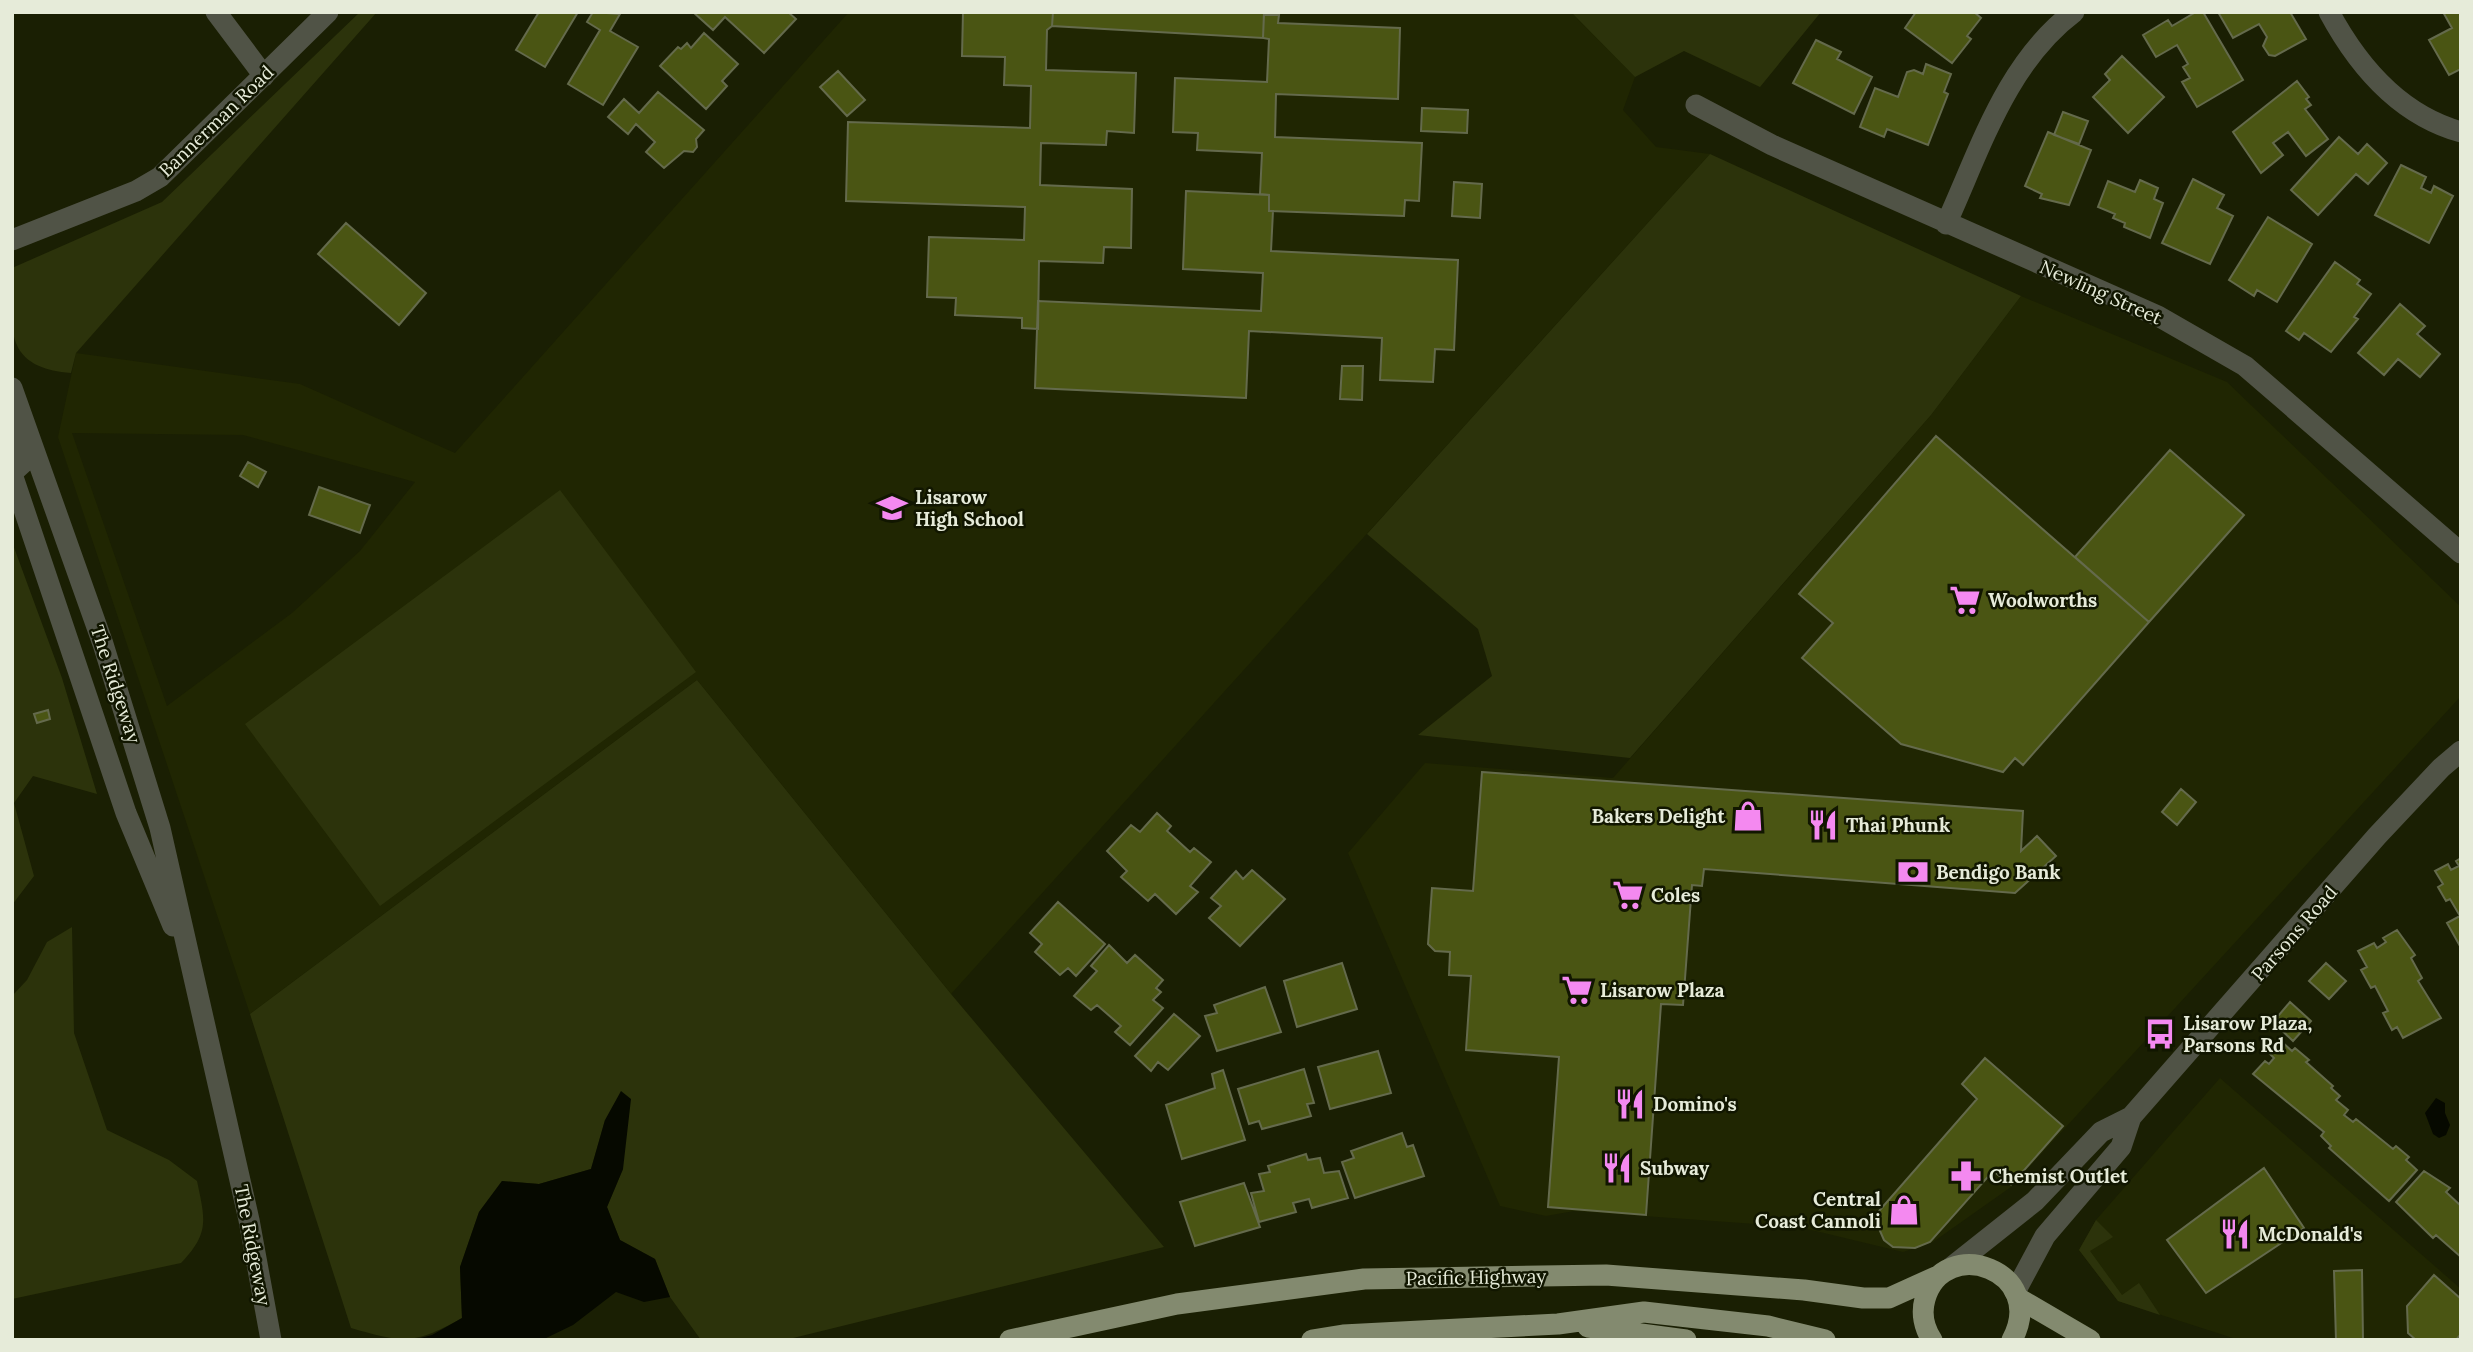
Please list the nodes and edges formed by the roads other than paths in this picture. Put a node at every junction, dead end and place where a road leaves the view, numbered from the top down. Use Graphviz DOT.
graph roads {
  1 [pos="216,12"];
  2 [pos="328,12"];
  3 [pos="2074,12"];
  4 [pos="2329,12"];
  5 [pos="264,76"];
  6 [pos="1696,105"];
  7 [pos="2461,132"];
  8 [pos="1946,224"];
  9 [pos="12,240"];
  10 [pos="12,388"];
  11 [pos="16,416"];
  12 [pos="12,435"];
  13 [pos="12,473"];
  14 [pos="2461,553"];
  15 [pos="96,722"];
  16 [pos="135,741"];
  17 [pos="2461,751"];
  18 [pos="198,986"];
  19 [pos="2131,1117"];
  20 [pos="1944,1272"];
  21 [pos="2017,1295"];
  22 [pos="1558,1324"];
  23 [pos="271,1340"];
  24 [pos="1010,1340"];
  25 [pos="1312,1340"];
  26 [pos="1686,1340"];
  27 [pos="1825,1340"];
  28 [pos="1932,1340"];
  29 [pos="2012,1340"];
  30 [pos="2090,1340"];
  1 -- 5 [label="street"];
  2 -- 5 [label="street, Bannerman Road"];
  3 -- 8 [label="street"];
  4 -- 7 [label="street"];
  5 -- 9 [label="street, Bannerman Road"];
  6 -- 8 [label="street, Newling Street"];
  8 -- 14 [label="street, Newling Street"];
  10 -- 11 [label="street, The Ridgeway"];
  11 -- 16 [label="street, The Ridgeway"];
  12 -- 13 [label="street"];
  13 -- 15 [label="street, The Ridgeway"];
  15 -- 16 [label="street"];
  15 -- 18 [label="street, The Ridgeway"];
  16 -- 18 [label="street, The Ridgeway"];
  17 -- 19 [label="street, Parsons Road"];
  18 -- 23 [label="street, The Ridgeway"];
  19 -- 20 [label="street, Parsons Road"];
  19 -- 21 [label="street, Parsons Road"];
  20 -- 21 [label="main road, Pacific Highway"];
  20 -- 24 [label="main road, Pacific Highway"];
  20 -- 28 [label="main road"];
  21 -- 29 [label="main road"];
  21 -- 30 [label="main road"];
  22 -- 25 [label="main road"];
  22 -- 26 [label="main road"];
  22 -- 27 [label="main road"];
}
